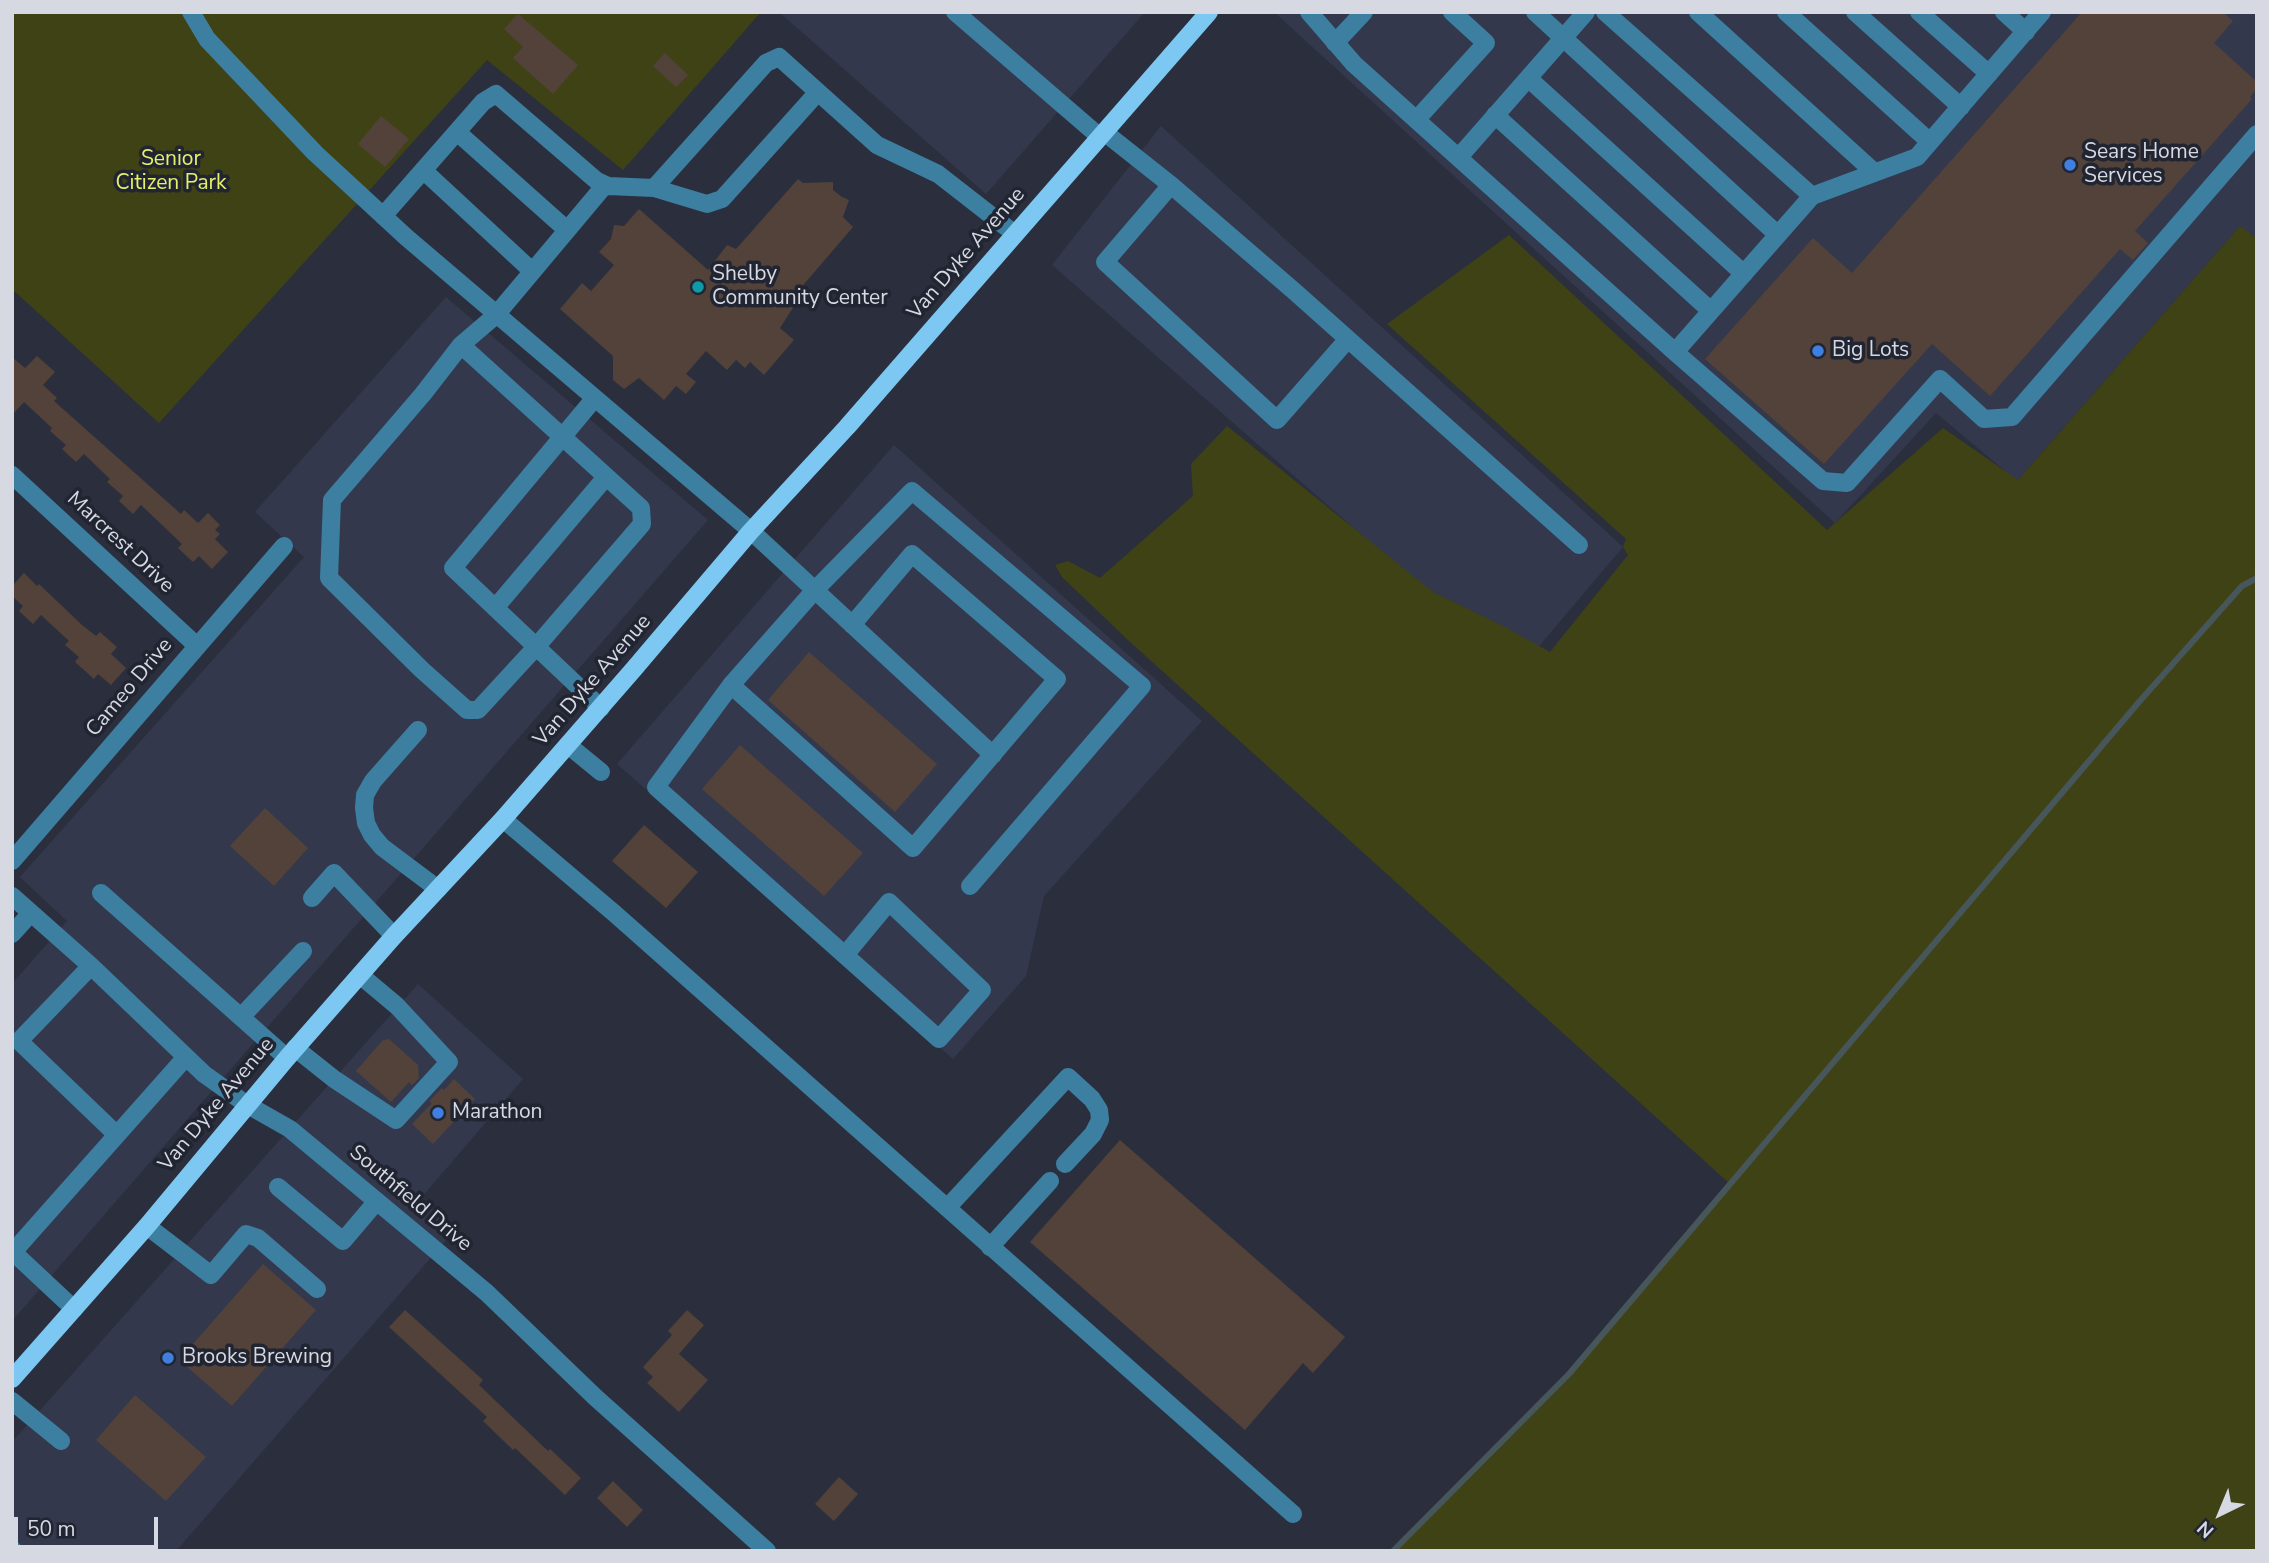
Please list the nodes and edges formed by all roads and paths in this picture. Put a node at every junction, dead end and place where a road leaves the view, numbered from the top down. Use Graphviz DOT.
graph roads {
  1 [pos="191,12"];
  2 [pos="1209,12"];
  3 [pos="1364,12"];
  4 [pos="1452,12"];
  5 [pos="1535,12"];
  6 [pos="1586,12"];
  7 [pos="1605,12"];
  8 [pos="1698,12"];
  9 [pos="1786,12"];
  10 [pos="1855,12"];
  11 [pos="1919,12"];
  12 [pos="2004,12"];
  13 [pos="2042,12"];
  14 [pos="957,13"];
  15 [pos="1317,15"];
  16 [pos="2026,32"];
  17 [pos="1564,38"];
  18 [pos="1335,43"];
  19 [pos="1989,74"];
  20 [pos="1528,78"];
  21 [pos="818,92"];
  22 [pos="1961,107"];
  23 [pos="1495,115"];
  24 [pos="1417,119"];
  25 [pos="457,132"];
  26 [pos="1102,134"];
  27 [pos="2257,134"];
  28 [pos="1930,142"];
  29 [pos="1459,157"];
  30 [pos="423,170"];
  31 [pos="1874,172"];
  32 [pos="606,185"];
  33 [pos="1171,185"];
  34 [pos="654,188"];
  35 [pos="1812,196"];
  36 [pos="383,216"];
  37 [pos="567,230"];
  38 [pos="1015,234"];
  39 [pos="1778,235"];
  40 [pos="533,271"];
  41 [pos="1744,274"];
  42 [pos="1711,311"];
  43 [pos="496,314"];
  44 [pos="1348,339"];
  45 [pos="461,345"];
  46 [pos="1675,352"];
  47 [pos="594,399"];
  48 [pos="561,438"];
  49 [pos="12,475"];
  50 [pos="606,477"];
  51 [pos="751,531"];
  52 [pos="1579,545"];
  53 [pos="284,546"];
  54 [pos="814,591"];
  55 [pos="495,608"];
  56 [pos="852,625"];
  57 [pos="196,645"];
  58 [pos="536,647"];
  59 [pos="731,685"];
  60 [pos="601,708"];
  61 [pos="418,730"];
  62 [pos="568,745"];
  63 [pos="993,755"];
  64 [pos="601,772"];
  65 [pos="503,818"];
  66 [pos="12,861"];
  67 [pos="970,886"];
  68 [pos="438,889"];
  69 [pos="101,893"];
  70 [pos="12,896"];
  71 [pos="312,898"];
  72 [pos="31,913"];
  73 [pos="12,934"];
  74 [pos="394,936"];
  75 [pos="303,951"];
  76 [pos="845,955"];
  77 [pos="91,966"];
  78 [pos="360,975"];
  79 [pos="242,1016"];
  80 [pos="291,1053"];
  81 [pos="186,1057"];
  82 [pos="246,1104"];
  83 [pos="117,1135"];
  84 [pos="1065,1164"];
  85 [pos="1050,1181"];
  86 [pos="278,1187"];
  87 [pos="377,1201"];
  88 [pos="947,1208"];
  89 [pos="147,1226"];
  90 [pos="990,1247"];
  91 [pos="13,1252"];
  92 [pos="317,1289"];
  93 [pos="74,1309"];
  94 [pos="12,1379"];
  95 [pos="12,1401"];
  96 [pos="61,1441"];
  97 [pos="1293,1514"];
  98 [pos="767,1551"];
  1 -- 36 [label="street"];
  2 -- 26 [label="main road, Van Dyke Avenue"];
  3 -- 18 [label="street"];
  4 -- 24 [label="street"];
  5 -- 17 [label="street"];
  6 -- 17 [label="street"];
  7 -- 35 [label="street"];
  8 -- 31 [label="street"];
  9 -- 28 [label="street"];
  10 -- 22 [label="street"];
  11 -- 19 [label="street"];
  12 -- 16 [label="street"];
  13 -- 16 [label="street"];
  14 -- 26 [label="street"];
  15 -- 18 [label="street"];
  16 -- 19 [label="street"];
  17 -- 20 [label="street"];
  17 -- 39 [label="street"];
  18 -- 24 [label="street"];
  19 -- 22 [label="street"];
  20 -- 23 [label="street"];
  20 -- 41 [label="street"];
  21 -- 34 [label="street"];
  21 -- 34 [label="street"];
  21 -- 38 [label="street"];
  22 -- 28 [label="street"];
  23 -- 29 [label="street"];
  23 -- 42 [label="street"];
  24 -- 29 [label="street"];
  25 -- 30 [label="street"];
  25 -- 32 [label="street"];
  25 -- 37 [label="street"];
  26 -- 33 [label="street"];
  26 -- 38 [label="main road, Van Dyke Avenue"];
  27 -- 46 [label="street"];
  28 -- 31 [label="street"];
  29 -- 46 [label="street"];
  30 -- 36 [label="street"];
  30 -- 40 [label="street"];
  31 -- 35 [label="street"];
  32 -- 34 [label="street"];
  32 -- 37 [label="street"];
  33 -- 44 [label="street"];
  33 -- 44 [label="street"];
  35 -- 39 [label="street"];
  36 -- 43 [label="street"];
  37 -- 40 [label="street"];
  38 -- 51 [label="main road, Van Dyke Avenue"];
  39 -- 41 [label="street"];
  40 -- 43 [label="street"];
  41 -- 42 [label="street"];
  42 -- 46 [label="street"];
  43 -- 45 [label="street"];
  43 -- 47 [label="street"];
  44 -- 52 [label="street"];
  45 -- 48 [label="street"];
  45 -- 58 [label="street"];
  47 -- 48 [label="street"];
  47 -- 51 [label="street"];
  48 -- 50 [label="street"];
  48 -- 55 [label="street"];
  49 -- 57 [label="street, Marcrest Drive"];
  50 -- 55 [label="street"];
  50 -- 58 [label="street"];
  51 -- 54 [label="street"];
  51 -- 60 [label="main road, Van Dyke Avenue"];
  53 -- 57 [label="street, Cameo Drive"];
  54 -- 56 [label="street"];
  54 -- 59 [label="street"];
  54 -- 67 [label="street"];
  55 -- 58 [label="street"];
  56 -- 63 [label="street"];
  56 -- 63 [label="street"];
  57 -- 66 [label="street, Cameo Drive"];
  58 -- 60 [label="street"];
  59 -- 63 [label="street"];
  59 -- 76 [label="street"];
  60 -- 62 [label="main road, Van Dyke Avenue"];
  61 -- 68 [label="street"];
  62 -- 64 [label="street"];
  62 -- 65 [label="main road, Van Dyke Avenue"];
  65 -- 68 [label="main road, Van Dyke Avenue"];
  65 -- 88 [label="street"];
  68 -- 74 [label="main road, Van Dyke Avenue"];
  69 -- 79 [label="street"];
  70 -- 72 [label="street, Southfield Drive"];
  71 -- 74 [label="street"];
  72 -- 73 [label="street"];
  72 -- 77 [label="street, Southfield Drive"];
  74 -- 78 [label="main road, Van Dyke Avenue"];
  75 -- 79 [label="street"];
  76 -- 76 [label="street"];
  77 -- 81 [label="street, Southfield Drive"];
  77 -- 83 [label="street"];
  78 -- 80 [label="main road, Van Dyke Avenue"];
  78 -- 80 [label="street"];
  79 -- 80 [label="street"];
  80 -- 82 [label="main road, Van Dyke Avenue"];
  81 -- 82 [label="street, Southfield Drive"];
  81 -- 83 [label="street"];
  82 -- 87 [label="street, Southfield Drive"];
  82 -- 89 [label="main road, Van Dyke Avenue"];
  83 -- 91 [label="street"];
  84 -- 88 [label="street"];
  85 -- 90 [label="street"];
  86 -- 87 [label="street"];
  87 -- 98 [label="street, Southfield Drive"];
  88 -- 90 [label="street"];
  89 -- 92 [label="street"];
  89 -- 93 [label="main road, Van Dyke Avenue"];
  90 -- 97 [label="street"];
  91 -- 93 [label="street"];
  93 -- 94 [label="main road, Van Dyke Avenue"];
  95 -- 96 [label="street"];
}
